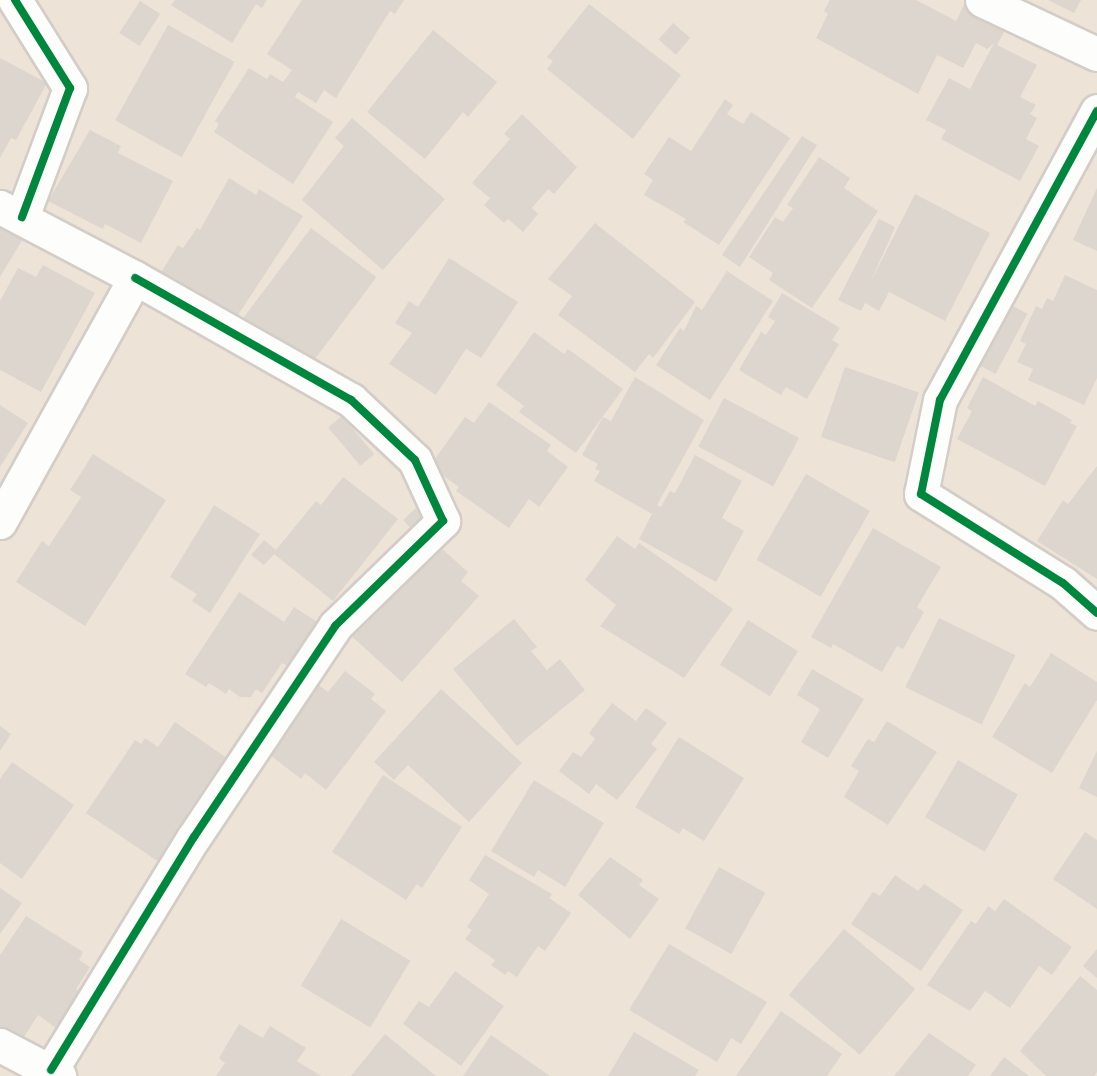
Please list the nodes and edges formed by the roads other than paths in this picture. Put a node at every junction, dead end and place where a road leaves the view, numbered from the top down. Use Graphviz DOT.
graph roads {
  1 [pos="15,0"];
  2 [pos="982,0"];
  3 [pos="1097,54"];
  4 [pos="1097,111"];
  5 [pos="11,212"];
  6 [pos="135,278"];
  7 [pos="0,522"];
  8 [pos="1097,613"];
  9 [pos="0,1045"];
  10 [pos="55,1073"];
  1 -- 5 [label="street"];
  2 -- 3 [label="street"];
  4 -- 8 [label="street"];
  5 -- 6 [label="street"];
  6 -- 7 [label="street"];
  6 -- 10 [label="street"];
  9 -- 10 [label="street"];
}
